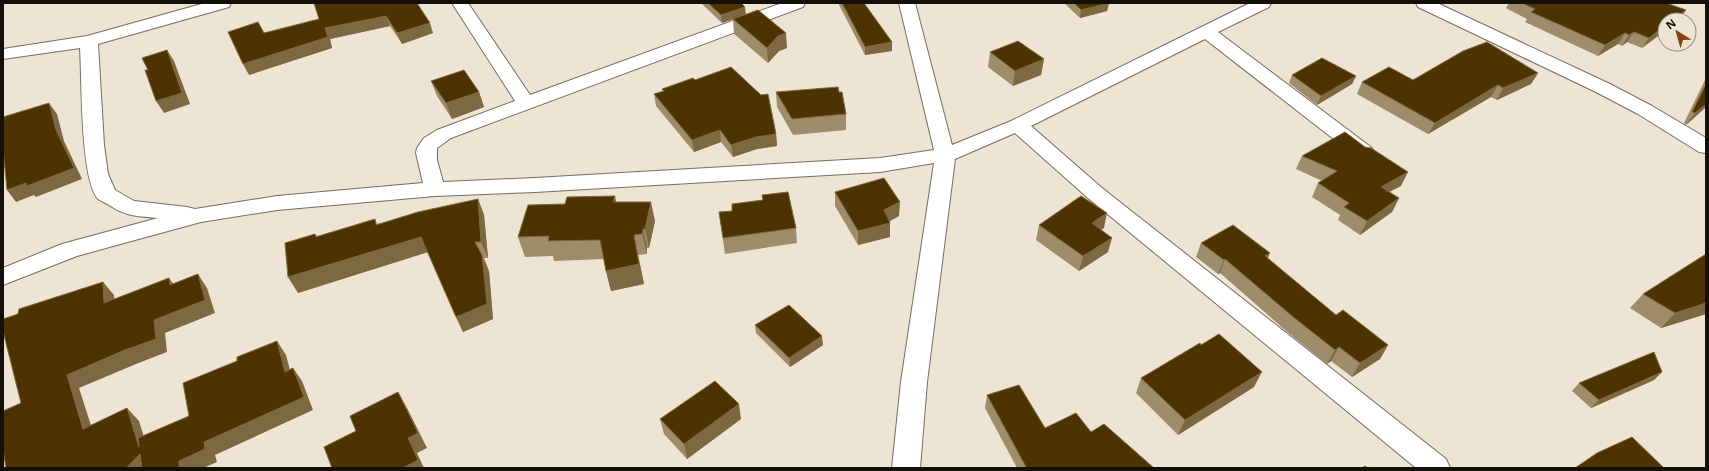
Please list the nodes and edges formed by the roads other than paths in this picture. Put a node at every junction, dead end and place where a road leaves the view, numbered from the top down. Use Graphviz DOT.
graph roads {
  1 [pos="223,3"];
  2 [pos="460,3"];
  3 [pos="797,3"];
  4 [pos="907,3"];
  5 [pos="1263,3"];
  6 [pos="1424,3"];
  7 [pos="1207,32"];
  8 [pos="89,41"];
  9 [pos="3,54"];
  10 [pos="526,103"];
  11 [pos="1018,125"];
  12 [pos="1706,147"];
  13 [pos="1366,154"];
  14 [pos="945,155"];
  15 [pos="435,190"];
  16 [pos="201,215"];
  17 [pos="3,277"];
  18 [pos="906,468"];
  19 [pos="1436,468"];
  1 -- 8 [label="street"];
  2 -- 10 [label="street"];
  3 -- 10 [label="street"];
  4 -- 14 [label="street"];
  5 -- 7 [label="street"];
  6 -- 12 [label="street"];
  7 -- 11 [label="street"];
  7 -- 13 [label="street"];
  8 -- 9 [label="street"];
  8 -- 16 [label="street"];
  10 -- 15 [label="street"];
  11 -- 14 [label="street"];
  11 -- 19 [label="street"];
  14 -- 15 [label="street"];
  14 -- 18 [label="street"];
  15 -- 16 [label="street"];
  16 -- 17 [label="street"];
}
